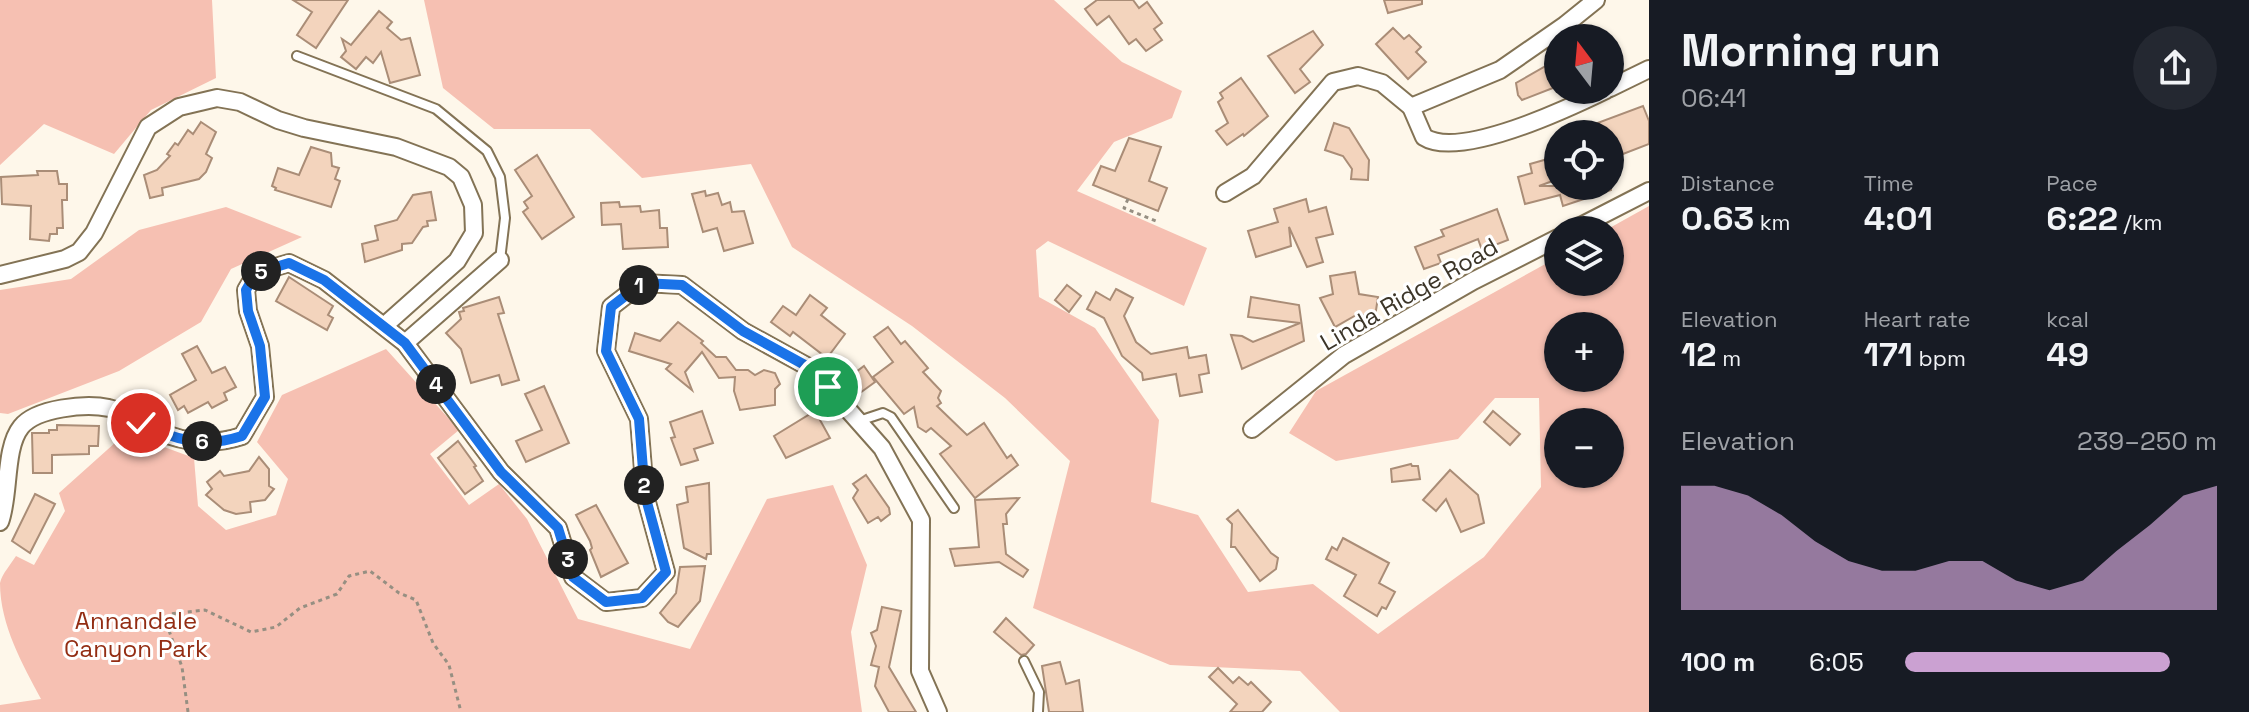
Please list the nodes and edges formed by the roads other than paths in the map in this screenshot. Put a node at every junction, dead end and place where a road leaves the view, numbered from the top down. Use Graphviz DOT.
graph roads {
  1 [pos="1596,0"];
  2 [pos="297,56"];
  3 [pos="1649,69"];
  4 [pos="1624,81"];
  5 [pos="1573,104"];
  6 [pos="1411,107"];
  7 [pos="1649,191"];
  8 [pos="1225,193"];
  9 [pos="1600,216"];
  10 [pos="1544,245"];
  11 [pos="500,260"];
  12 [pos="0,275"];
  13 [pos="384,326"];
  14 [pos="405,343"];
  15 [pos="859,421"];
  16 [pos="1252,429"];
  17 [pos="954,508"];
  18 [pos="0,522"];
  19 [pos="1024,661"];
  20 [pos="938,712"];
  21 [pos="1038,712"];
  1 -- 6 [label="street"];
  2 -- 11 [label="lane"];
  3 -- 4 [label="street"];
  5 -- 6 [label="street"];
  6 -- 8 [label="street"];
  7 -- 9 [label="street"];
  10 -- 16 [label="street, Linda Ridge Road"];
  11 -- 14 [label="street"];
  12 -- 13 [label="street"];
  13 -- 14 [label="street"];
  13 -- 18 [label="street"];
  14 -- 15 [label="street"];
  15 -- 17 [label="lane"];
  15 -- 20 [label="street"];
  19 -- 21 [label="lane"];
}
